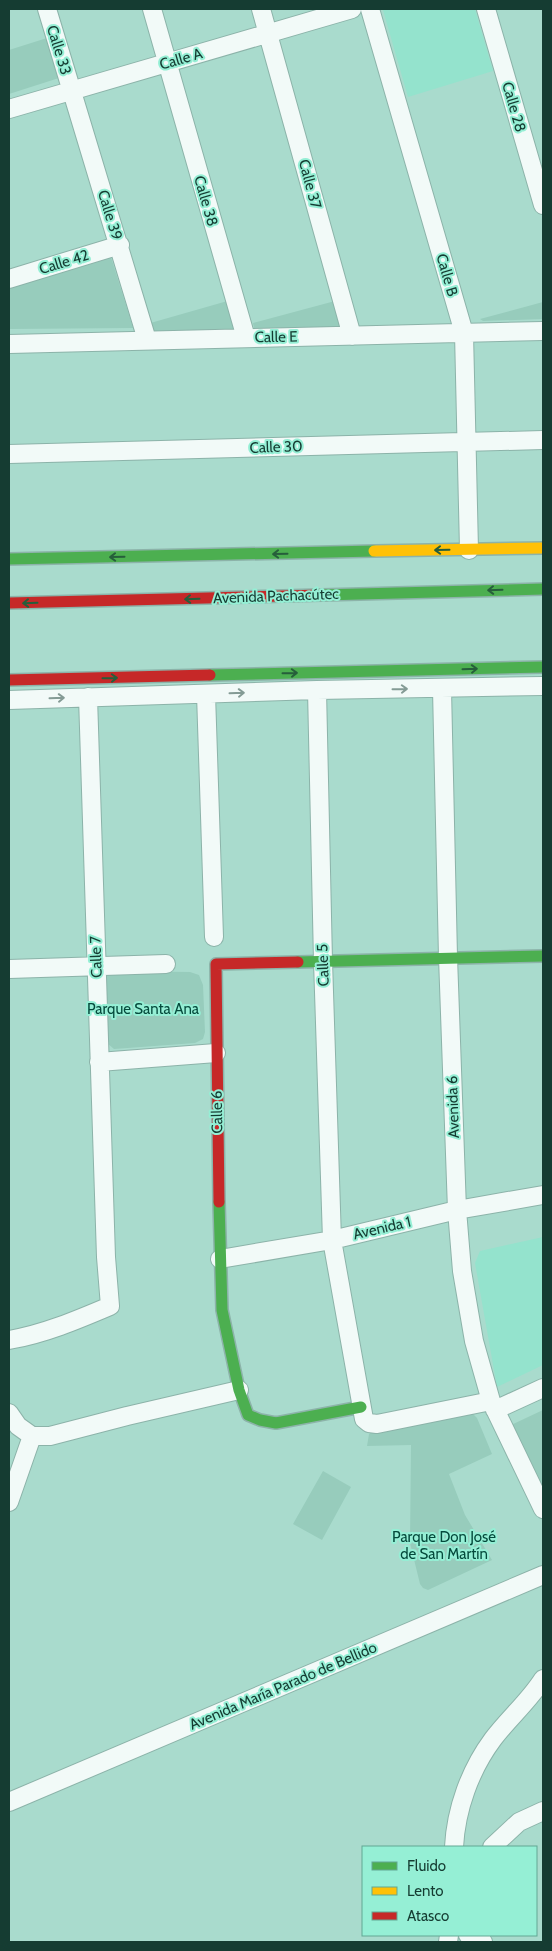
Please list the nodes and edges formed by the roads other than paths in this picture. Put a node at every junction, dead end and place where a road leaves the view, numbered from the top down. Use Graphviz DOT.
graph roads {
  1 [pos="46,9"];
  2 [pos="152,9"];
  3 [pos="261,9"];
  4 [pos="352,9"];
  5 [pos="370,9"];
  6 [pos="486,9"];
  7 [pos="269,33"];
  8 [pos="167,63"];
  9 [pos="72,90"];
  10 [pos="9,109"];
  11 [pos="543,205"];
  12 [pos="120,245"];
  13 [pos="9,279"];
  14 [pos="543,331"];
  15 [pos="464,333"];
  16 [pos="352,336"];
  17 [pos="246,338"];
  18 [pos="147,340"];
  19 [pos="9,344"];
  20 [pos="543,440"];
  21 [pos="467,442"];
  22 [pos="9,454"];
  23 [pos="543,548"];
  24 [pos="469,550"];
  25 [pos="9,559"];
  26 [pos="543,589"];
  27 [pos="9,604"];
  28 [pos="543,667"];
  29 [pos="9,680"];
  30 [pos="543,686"];
  31 [pos="442,688"];
  32 [pos="317,690"];
  33 [pos="206,694"];
  34 [pos="88,698"];
  35 [pos="9,700"];
  36 [pos="214,937"];
  37 [pos="543,956"];
  38 [pos="448,957"];
  39 [pos="323,961"];
  40 [pos="166,964"];
  41 [pos="96,966"];
  42 [pos="9,969"];
  43 [pos="216,1053"];
  44 [pos="99,1062"];
  45 [pos="543,1195"];
  46 [pos="457,1210"];
  47 [pos="332,1240"];
  48 [pos="220,1259"];
  49 [pos="9,1340"];
  50 [pos="543,1388"];
  51 [pos="239,1390"];
  52 [pos="361,1406"];
  53 [pos="493,1406"];
  54 [pos="9,1413"];
  55 [pos="32,1436"];
  56 [pos="10,1495"];
  57 [pos="543,1509"];
  58 [pos="543,1575"];
  59 [pos="543,1679"];
  60 [pos="13,1798"];
  61 [pos="543,1811"];
  62 [pos="454,1846"];
  63 [pos="493,1846"];
  64 [pos="470,1936"];
  65 [pos="483,1942"];
  1 -- 9 [label="street, Calle 33"];
  2 -- 8 [label="street, Calle 38"];
  3 -- 7 [label="street, Calle 37"];
  4 -- 7 [label="street, Calle A"];
  5 -- 15 [label="street, Calle B"];
  6 -- 11 [label="street, Calle 28"];
  7 -- 8 [label="street, Calle A"];
  7 -- 16 [label="street, Calle 37"];
  8 -- 9 [label="street, Calle A"];
  8 -- 17 [label="street, Calle 38"];
  9 -- 10 [label="street, Calle A"];
  9 -- 12 [label="street, Calle 39"];
  12 -- 13 [label="street, Calle 42"];
  12 -- 18 [label="street, Calle 39"];
  14 -- 15 [label="street, Calle E"];
  15 -- 16 [label="street, Calle E"];
  15 -- 21 [label="street, Calle B"];
  16 -- 17 [label="street, Calle E"];
  17 -- 18 [label="street, Calle E"];
  18 -- 19 [label="street, Calle E"];
  20 -- 21 [label="street, Calle 30"];
  21 -- 22 [label="street, Calle 30"];
  21 -- 24 [label="street, Calle B"];
  23 -- 24 [label="street"];
  24 -- 25 [label="street, one-way"];
  26 -- 27 [label="street, Avenida Pachacútec, one-way"];
  29 -- 28 [label="street, one-way"];
  30 -- 31 [label="street"];
  32 -- 31 [label="street, one-way"];
  31 -- 38 [label="street, Avenida 6"];
  33 -- 32 [label="street, one-way"];
  32 -- 39 [label="street, Calle 5"];
  33 -- 34 [label="street"];
  33 -- 36 [label="street"];
  35 -- 34 [label="street, one-way"];
  34 -- 41 [label="street, Calle 7"];
  37 -- 38 [label="street"];
  38 -- 39 [label="street"];
  38 -- 46 [label="street, Avenida 6"];
  39 -- 43 [label="street, Calle 6"];
  39 -- 47 [label="street, Calle 5"];
  40 -- 41 [label="street"];
  41 -- 42 [label="street"];
  41 -- 44 [label="street, Calle 7"];
  43 -- 44 [label="street"];
  43 -- 48 [label="street, Calle 6"];
  44 -- 49 [label="street, Calle 7"];
  45 -- 46 [label="street, Avenida 1"];
  46 -- 47 [label="street, Avenida 1"];
  46 -- 53 [label="street, Avenida 6"];
  47 -- 48 [label="street, Avenida 1"];
  47 -- 52 [label="street, Calle 5"];
  48 -- 51 [label="street, Calle 6"];
  50 -- 53 [label="street"];
  51 -- 52 [label="street, Calle 6"];
  51 -- 55 [label="street"];
  52 -- 53 [label="street"];
  53 -- 57 [label="street, Avenida 6"];
  54 -- 55 [label="street"];
  55 -- 56 [label="street"];
  58 -- 60 [label="street, Avenida María Parado de Bellido"];
  59 -- 62 [label="street"];
  61 -- 63 [label="street"];
  64 -- 65 [label="street"];
}
